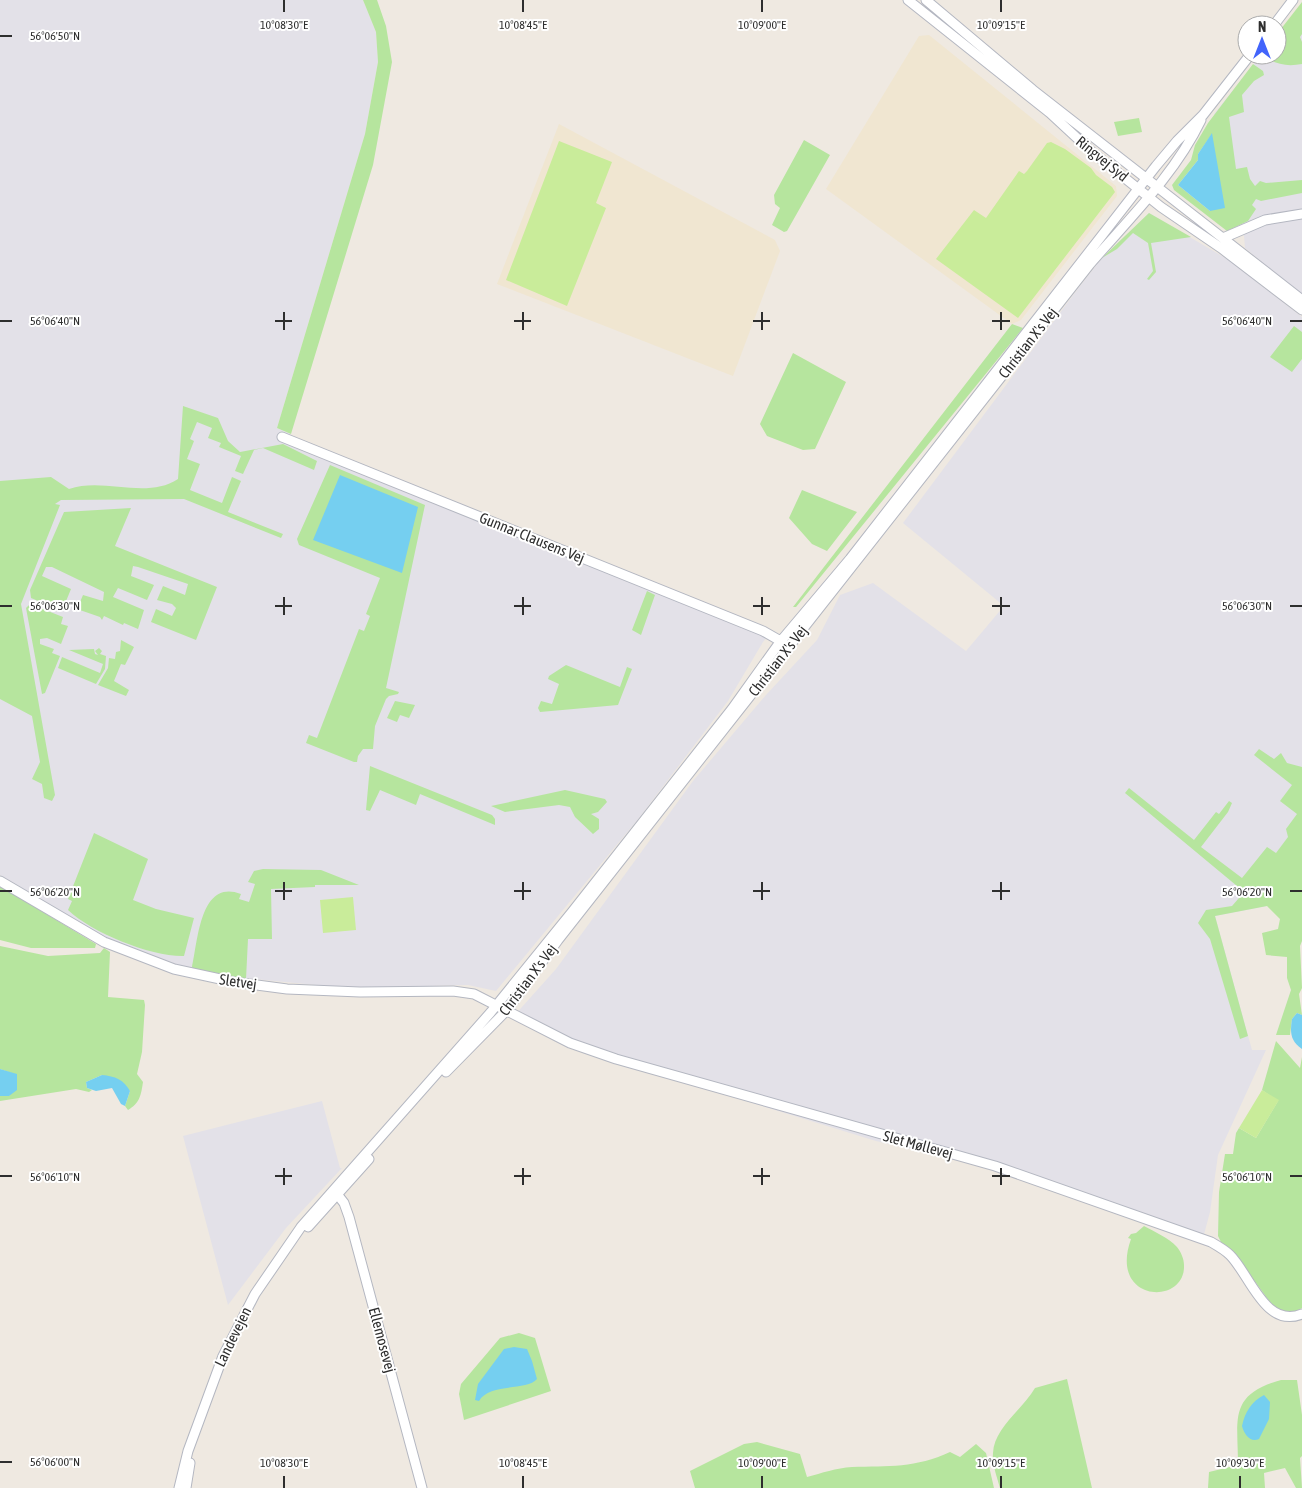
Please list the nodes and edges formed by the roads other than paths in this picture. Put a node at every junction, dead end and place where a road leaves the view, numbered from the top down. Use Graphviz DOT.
graph roads {
  1 [pos="908,0"];
  2 [pos="1293,0"];
  3 [pos="928,1"];
  4 [pos="922,12"];
  5 [pos="1282,15"];
  6 [pos="1242,65"];
  7 [pos="1203,116"];
  8 [pos="1146,179"];
  9 [pos="1156,187"];
  10 [pos="1138,189"];
  11 [pos="1148,196"];
  12 [pos="1302,214"];
  13 [pos="1188,226"];
  14 [pos="1244,229"];
  15 [pos="1223,238"];
  16 [pos="1231,244"];
  17 [pos="1269,279"];
  18 [pos="1302,300"];
  19 [pos="1302,310"];
  20 [pos="282,437"];
  21 [pos="796,639"];
  22 [pos="780,642"];
  23 [pos="737,713"];
  24 [pos="0,880"];
  25 [pos="497,1004"];
  26 [pos="507,1010"];
  27 [pos="335,1192"];
  28 [pos="1302,1314"];
  29 [pos="199,1419"];
  30 [pos="179,1488"];
  31 [pos="186,1488"];
  32 [pos="422,1488"];
  1 -- 4 [label="main road, Ringvej Syd"];
  2 -- 5 [label="main road"];
  3 -- 4 [label="main road"];
  3 -- 8 [label="main road, Ringvej Syd"];
  4 -- 10 [label="main road, Ringvej Syd"];
  6 -- 7 [label="main road, Christian X's Vej"];
  7 -- 8 [label="main road, Christian X's Vej"];
  7 -- 9 [label="main road, Christian X's Vej"];
  8 -- 9 [label="main road, Ringvej Syd"];
  8 -- 10 [label="main road, Christian X's Vej"];
  9 -- 11 [label="main road, Christian X's Vej"];
  9 -- 15 [label="main road, Ringvej Syd"];
  10 -- 11 [label="main road, Ringvej Syd"];
  10 -- 22 [label="main road, Christian X's Vej"];
  11 -- 13 [label="main road, Ringvej Syd"];
  11 -- 21 [label="main road, Christian X's Vej"];
  12 -- 14 [label="main road"];
  13 -- 16 [label="main road"];
  13 -- 17 [label="main road, Ringvej Syd"];
  14 -- 15 [label="main road"];
  14 -- 16 [label="main road"];
  15 -- 16 [label="main road, Ringvej Syd"];
  16 -- 17 [label="main road, Ringvej Syd"];
  17 -- 18 [label="main road, Ringvej Syd"];
  17 -- 19 [label="main road, Ringvej Syd"];
  20 -- 22 [label="main road, Gunnar Clausens Vej"];
  21 -- 22 [label="main road"];
  21 -- 23 [label="main road, Christian X's Vej"];
  22 -- 23 [label="main road"];
  22 -- 25 [label="main road, Christian X's Vej"];
  23 -- 26 [label="main road, Christian X's Vej"];
  24 -- 25 [label="main road, Sletvej"];
  25 -- 26 [label="main road, Sletvej"];
  25 -- 27 [label="main road, Christian X's Vej"];
  26 -- 27 [label="main road, Christian X's Vej"];
  26 -- 28 [label="main road, Slet Møllevej"];
  27 -- 29 [label="main road, Landevejen"];
  27 -- 32 [label="main road, Ellemosevej"];
  29 -- 30 [label="main road, Landevejen"];
  29 -- 31 [label="main road, Landevejen"];
}
